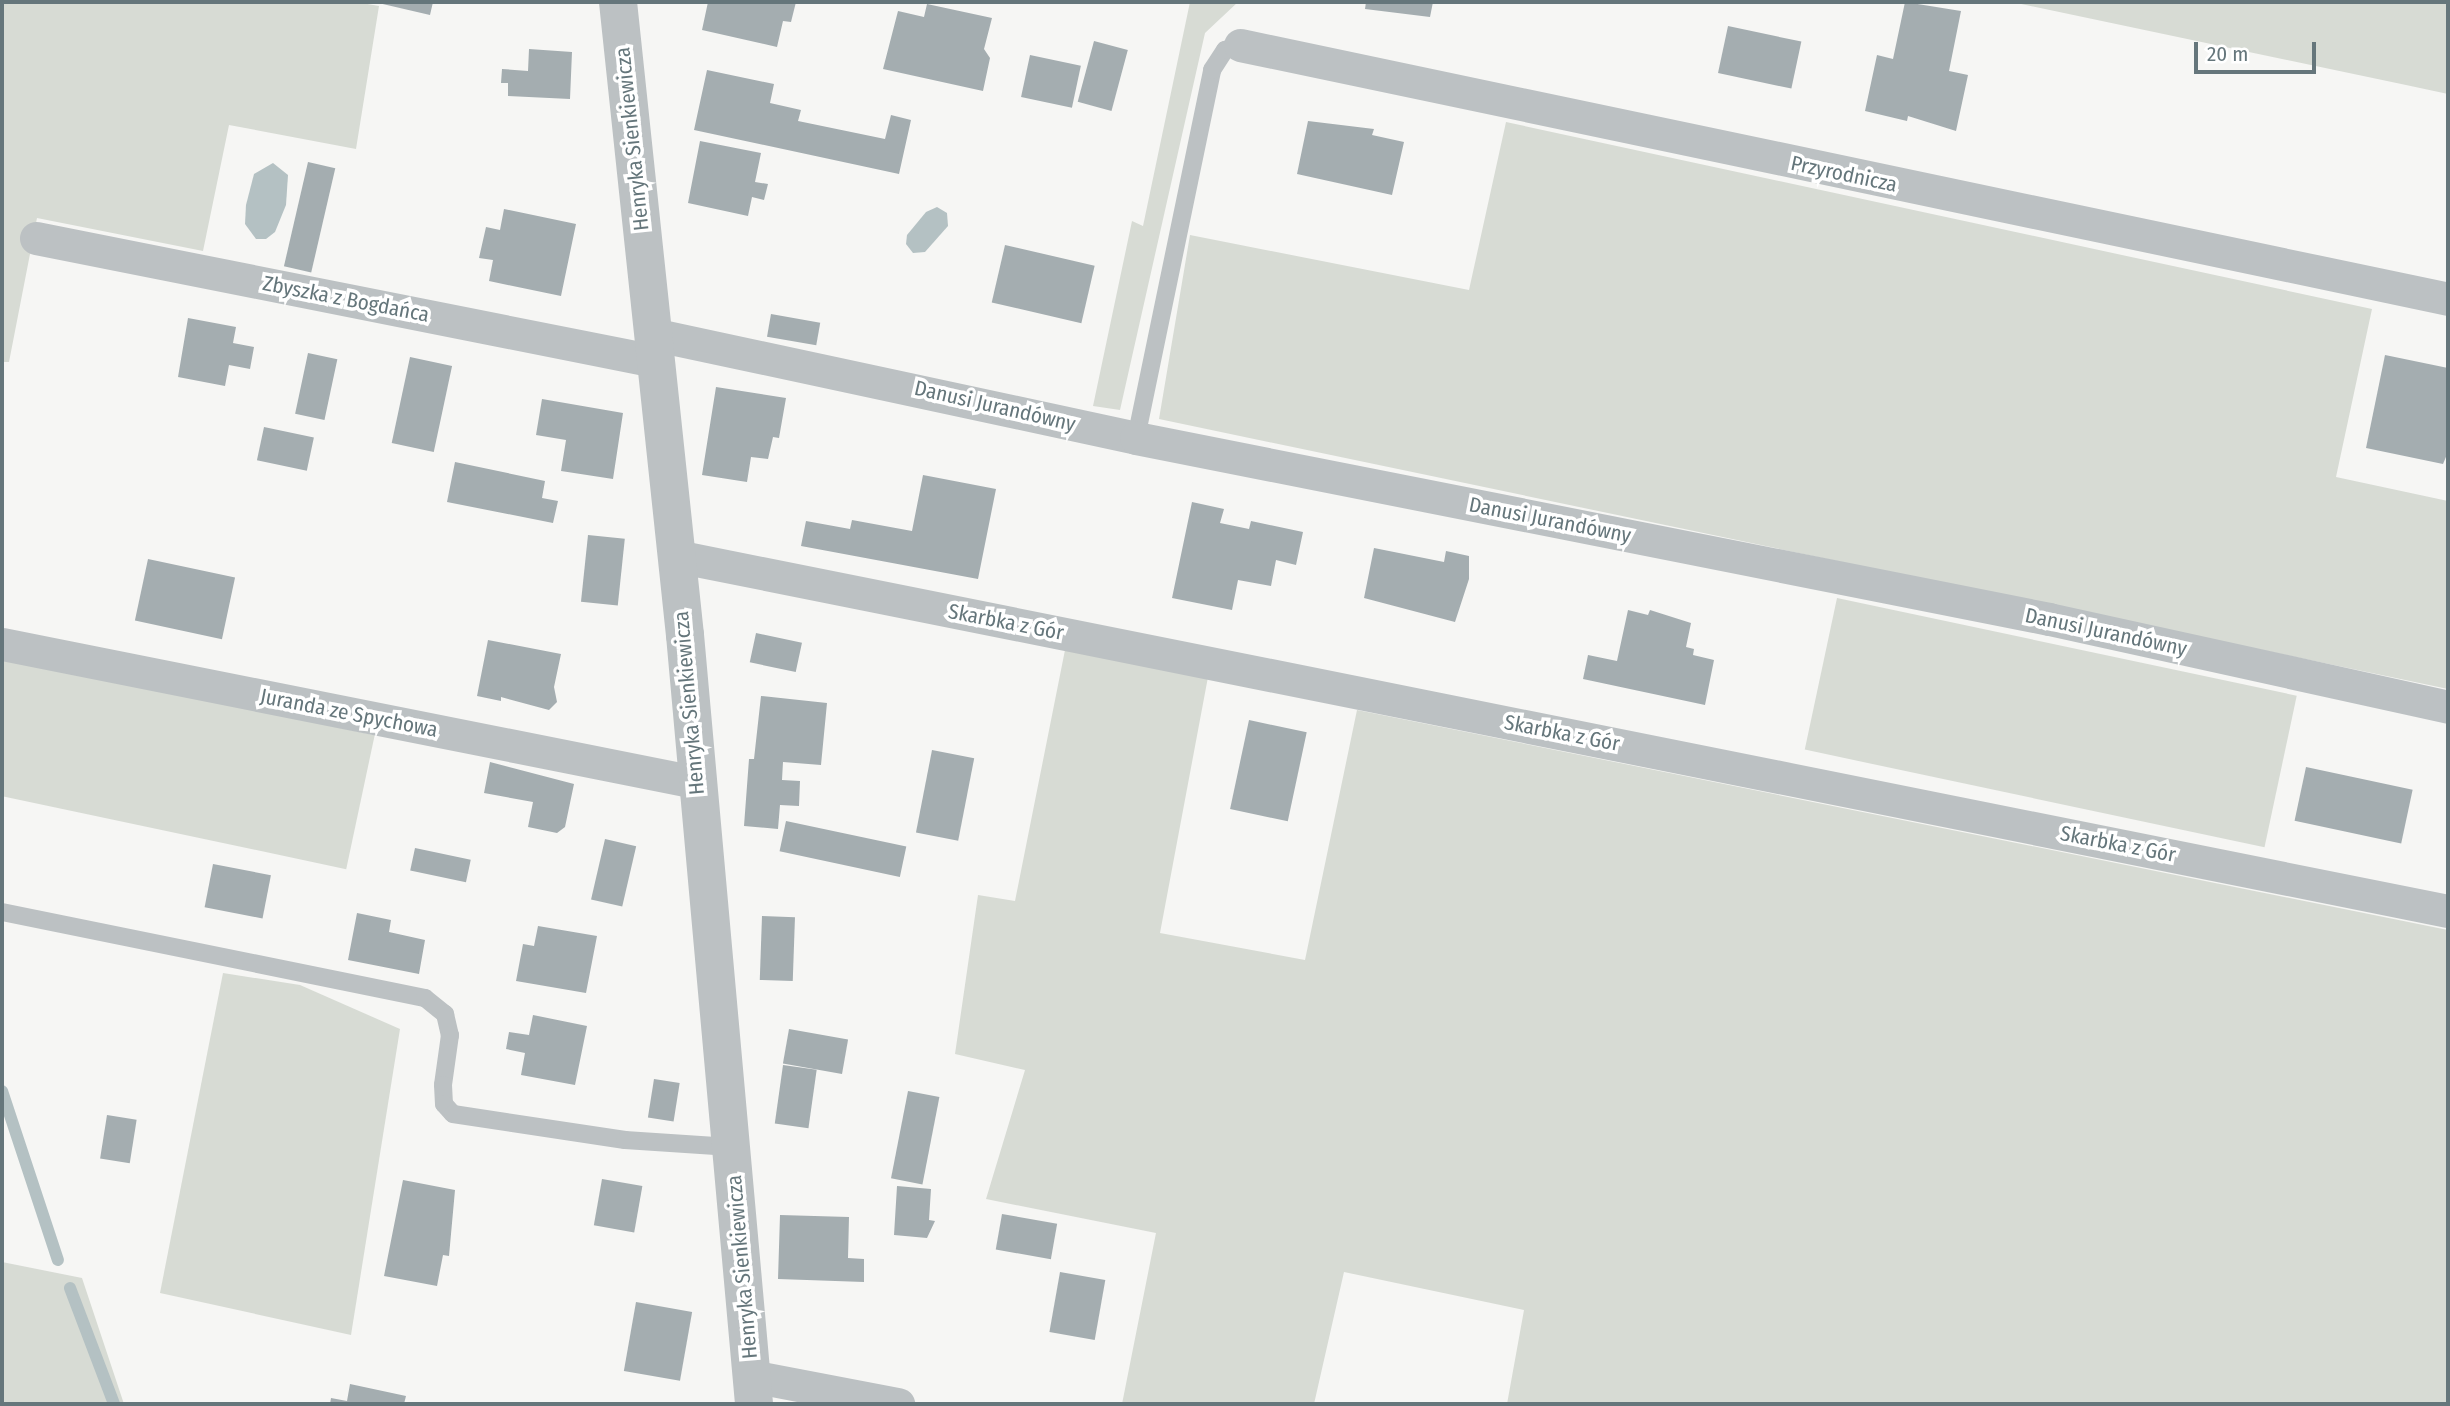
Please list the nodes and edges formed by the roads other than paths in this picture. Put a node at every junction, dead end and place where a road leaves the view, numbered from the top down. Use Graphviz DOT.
graph roads {
  1 [pos="618,2"];
  2 [pos="1240,45"];
  3 [pos="36,238"];
  4 [pos="2448,299"];
  5 [pos="653,347"];
  6 [pos="1136,438"];
  7 [pos="676,556"];
  8 [pos="2,644"];
  9 [pos="2448,707"];
  10 [pos="695,782"];
  11 [pos="2448,911"];
  12 [pos="2,912"];
  13 [pos="731,1147"];
  14 [pos="753,1390"];
  15 [pos="898,1404"];
  1 -- 5 [label="street, Henryka Sienkiewicza"];
  2 -- 4 [label="street, Przyrodnicza"];
  2 -- 6 [label="lane"];
  3 -- 5 [label="street, Zbyszka z Bogdańca"];
  5 -- 6 [label="street, Danusi Jurandówny"];
  5 -- 7 [label="street, Henryka Sienkiewicza"];
  6 -- 9 [label="street, Danusi Jurandówny"];
  7 -- 10 [label="street, Henryka Sienkiewicza"];
  7 -- 11 [label="street, Skarbka z Gór"];
  8 -- 10 [label="street, Juranda ze Spychowa"];
  10 -- 13 [label="street, Henryka Sienkiewicza"];
  12 -- 13 [label="lane"];
  13 -- 14 [label="street, Henryka Sienkiewicza"];
  14 -- 15 [label="street"];
}
